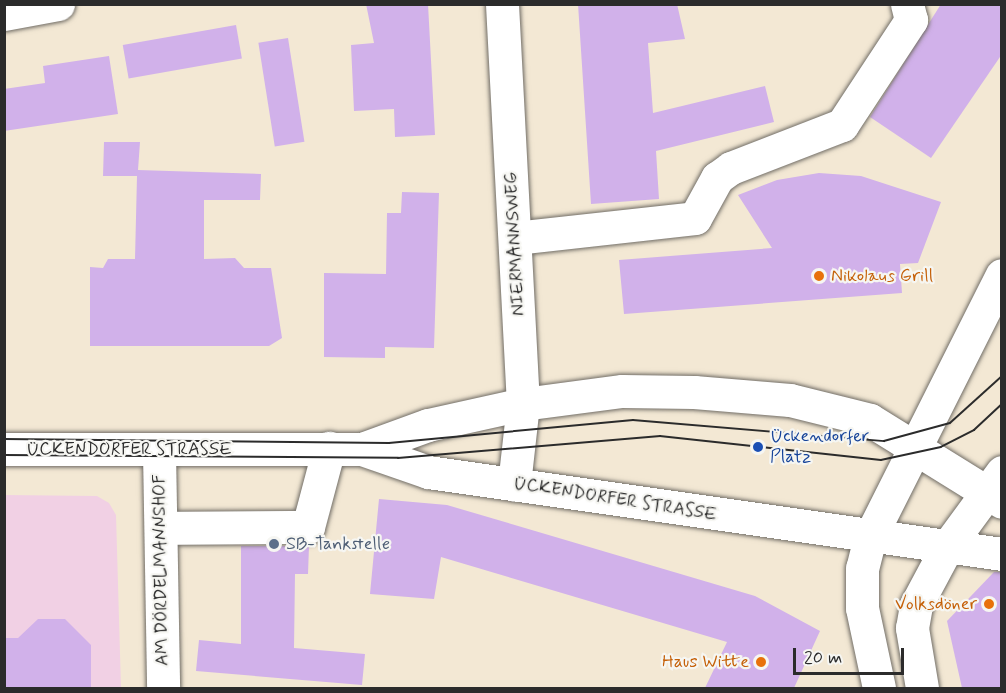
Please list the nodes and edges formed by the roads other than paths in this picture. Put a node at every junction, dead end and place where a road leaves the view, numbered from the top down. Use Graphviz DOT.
graph roads {
  1 [pos="58,4"];
  2 [pos="502,4"];
  3 [pos="907,4"];
  4 [pos="4,14"];
  5 [pos="515,238"];
  6 [pos="1002,275"];
  7 [pos="523,404"];
  8 [pos="913,444"];
  9 [pos="4,448"];
  10 [pos="329,448"];
  11 [pos="363,449"];
  12 [pos="159,451"];
  13 [pos="514,484"];
  14 [pos="996,490"];
  15 [pos="161,528"];
  16 [pos="870,537"];
  17 [pos="946,547"];
  18 [pos="1002,554"];
  19 [pos="163,688"];
  20 [pos="879,688"];
  21 [pos="922,688"];
  1 -- 4 [label="main road"];
  2 -- 5 [label="main road, NIERMANNSWEG"];
  3 -- 5 [label="main road"];
  5 -- 7 [label="main road, NIERMANNSWEG"];
  6 -- 8 [label="main road"];
  7 -- 8 [label="main road, ÜCKENDORFER STRASSE"];
  7 -- 11 [label="main road, ÜCKENDORFER STRASSE"];
  7 -- 13 [label="main road, NIERMANNSWEG"];
  8 -- 14 [label="main road, ÜCKENDORFER STRASSE"];
  8 -- 16 [label="main road"];
  9 -- 12 [label="main road, ÜCKENDORFER STRASSE"];
  10 -- 11 [label="main road, ÜCKENDORFER STRASSE"];
  10 -- 12 [label="main road, ÜCKENDORFER STRASSE"];
  10 -- 15 [label="main road"];
  11 -- 13 [label="main road, ÜCKENDORFER STRASSE"];
  12 -- 15 [label="main road, AM DÖRDELMANNSHOF"];
  13 -- 16 [label="main road, ÜCKENDORFER STRASSE"];
  14 -- 17 [label="main road"];
  15 -- 19 [label="main road, AM DÖRDELMANNSHOF"];
  16 -- 17 [label="main road, ÜCKENDORFER STRASSE"];
  16 -- 20 [label="main road"];
  17 -- 18 [label="main road"];
  17 -- 21 [label="main road"];
}
